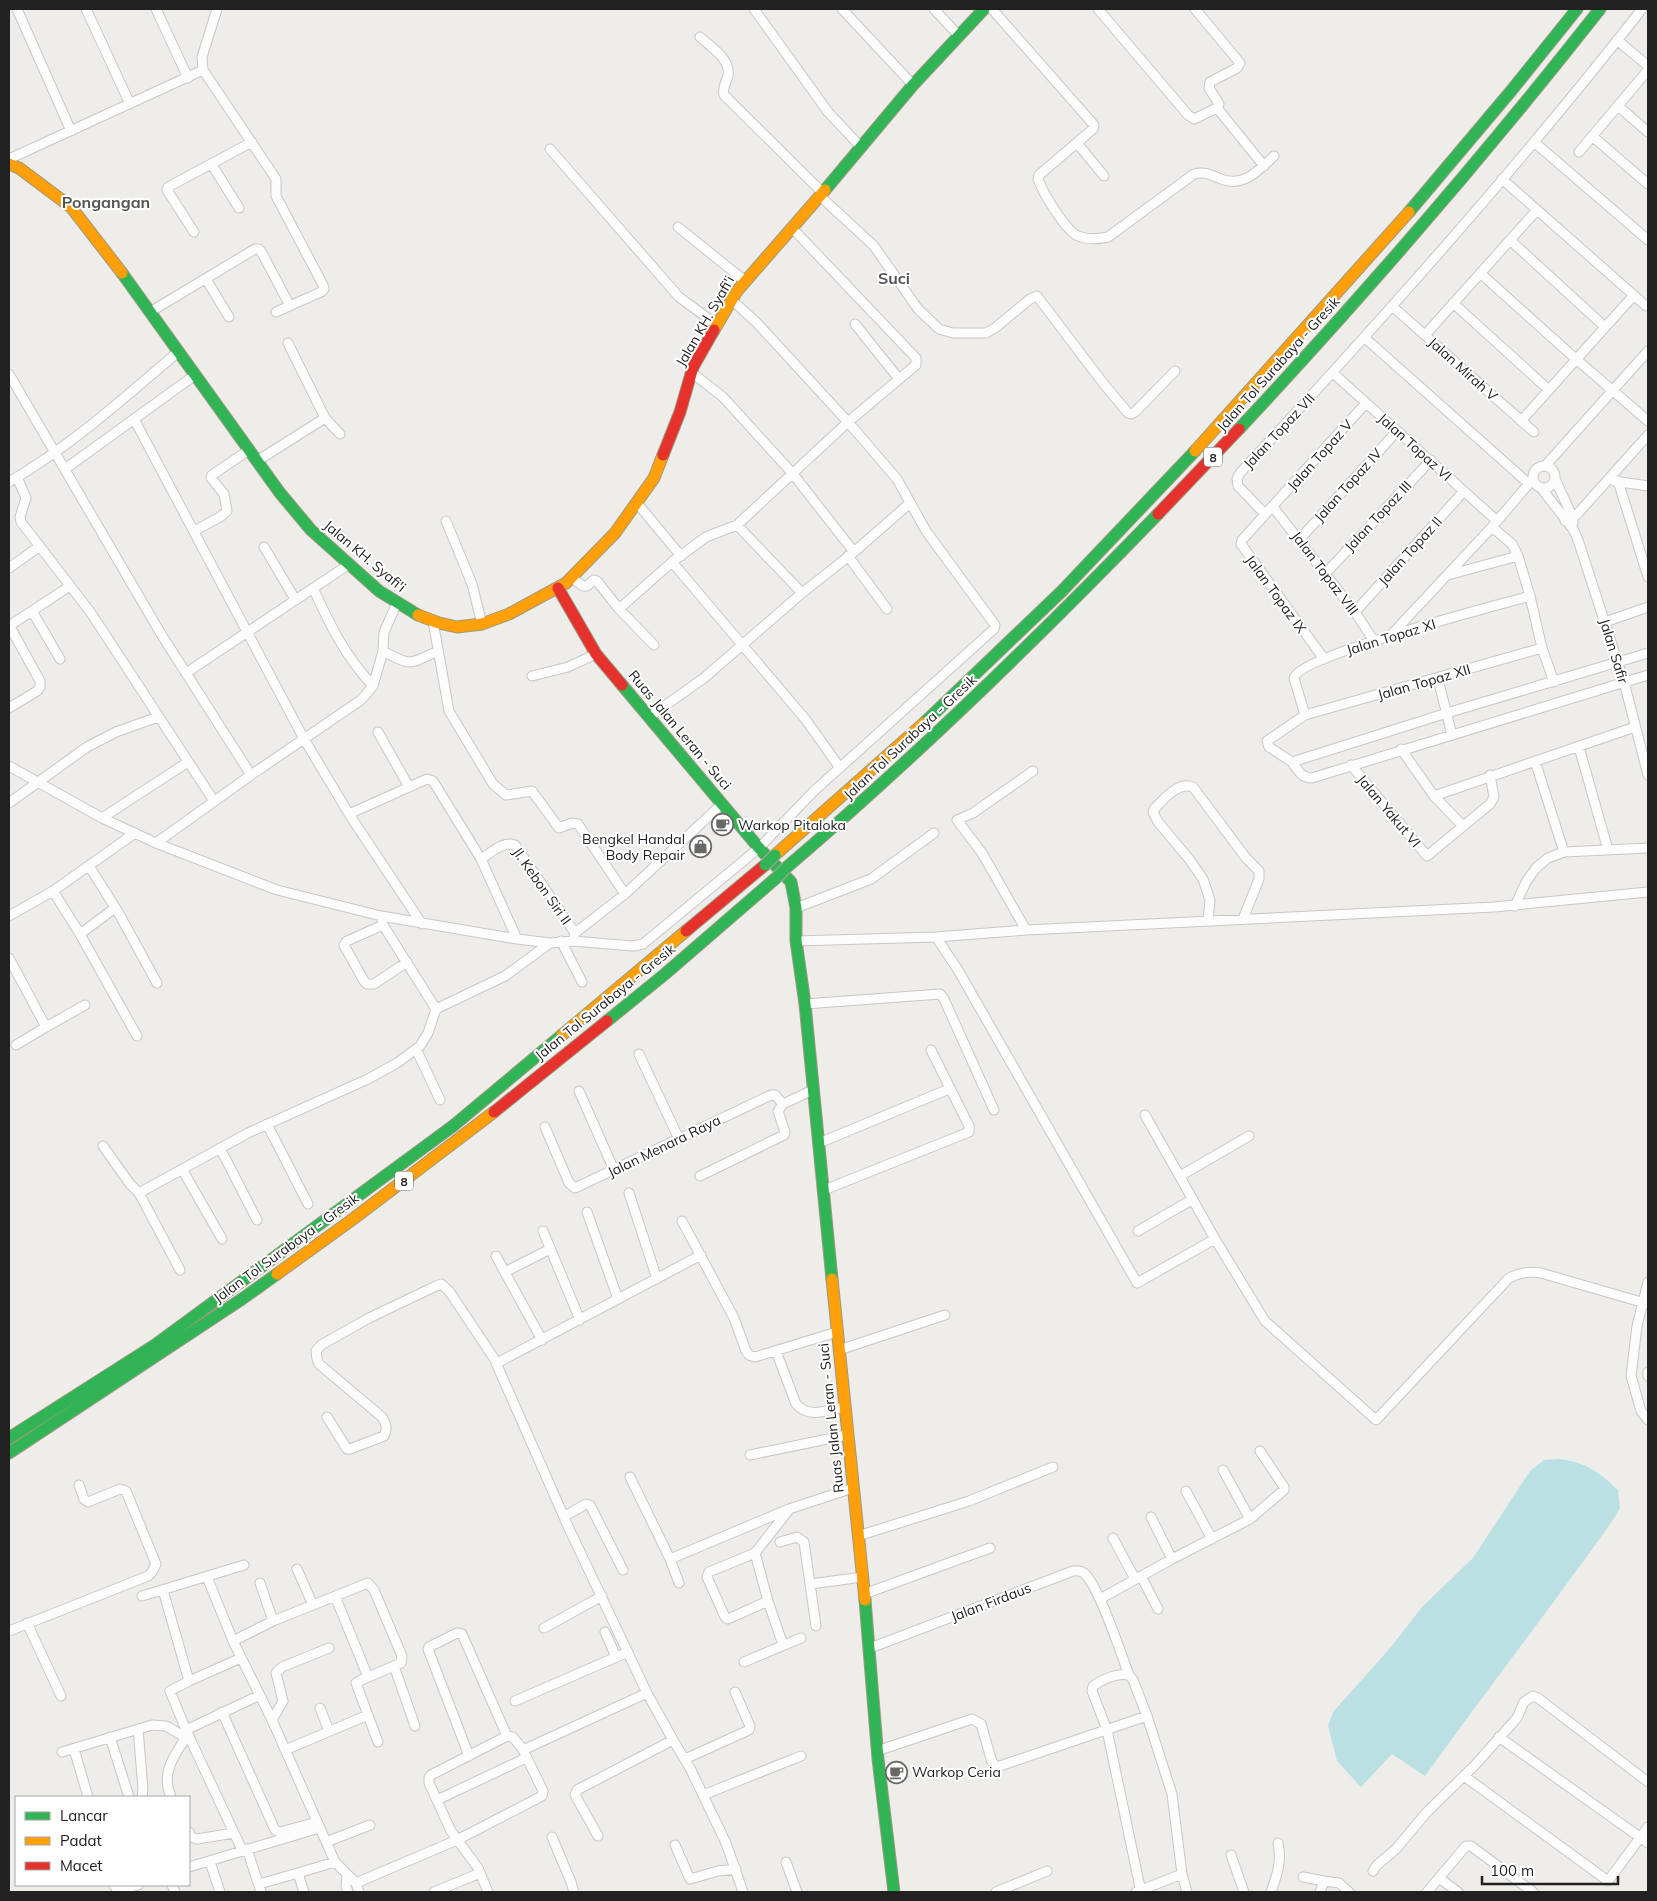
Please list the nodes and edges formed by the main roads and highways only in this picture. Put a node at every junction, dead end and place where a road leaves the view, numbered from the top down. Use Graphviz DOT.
graph roads {
  1 [pos="984,9"];
  2 [pos="1578,9"];
  3 [pos="1600,9"];
  4 [pos="9,164"];
  5 [pos="558,588"];
  6 [pos="9,1438"];
  7 [pos="9,1453"];
  8 [pos="894,1892"];
  1 -- 5 [label="main road, Jalan KH. Syafi'i"];
  2 -- 6 [label="main road, Jalan Tol Surabaya - Gresik / 8, bridge"];
  3 -- 7 [label="main road, Jalan Tol Surabaya - Gresik / 8, bridge"];
  4 -- 5 [label="main road, Jalan KH. Syafi'i"];
  5 -- 8 [label="main road, Ruas Jalan Leran - Suci"];
}
